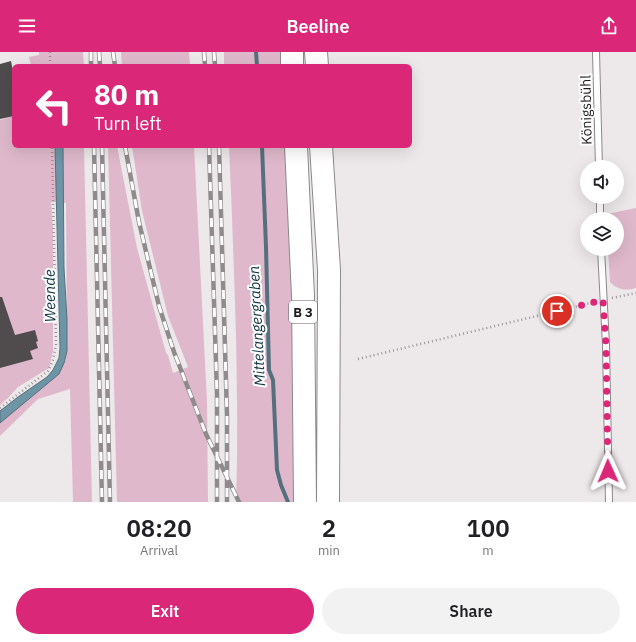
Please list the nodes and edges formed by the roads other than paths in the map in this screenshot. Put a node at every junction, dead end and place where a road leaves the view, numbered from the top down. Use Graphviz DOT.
graph roads {
  1 [pos="292,52"];
  2 [pos="316,52"];
  3 [pos="596,52"];
  4 [pos="292,64"];
  5 [pos="317,64"];
  6 [pos="296,148"];
  7 [pos="321,148"];
  8 [pos="599,160"];
  9 [pos="601,256"];
  10 [pos="305,502"];
  11 [pos="328,502"];
  12 [pos="609,502"];
  1 -- 4 [label="highway"];
  2 -- 5 [label="highway"];
  3 -- 8 [label="lane, Königsbühl"];
  6 -- 10 [label="highway, B 3"];
  7 -- 11 [label="highway, B 3"];
  9 -- 12 [label="lane"];
}
